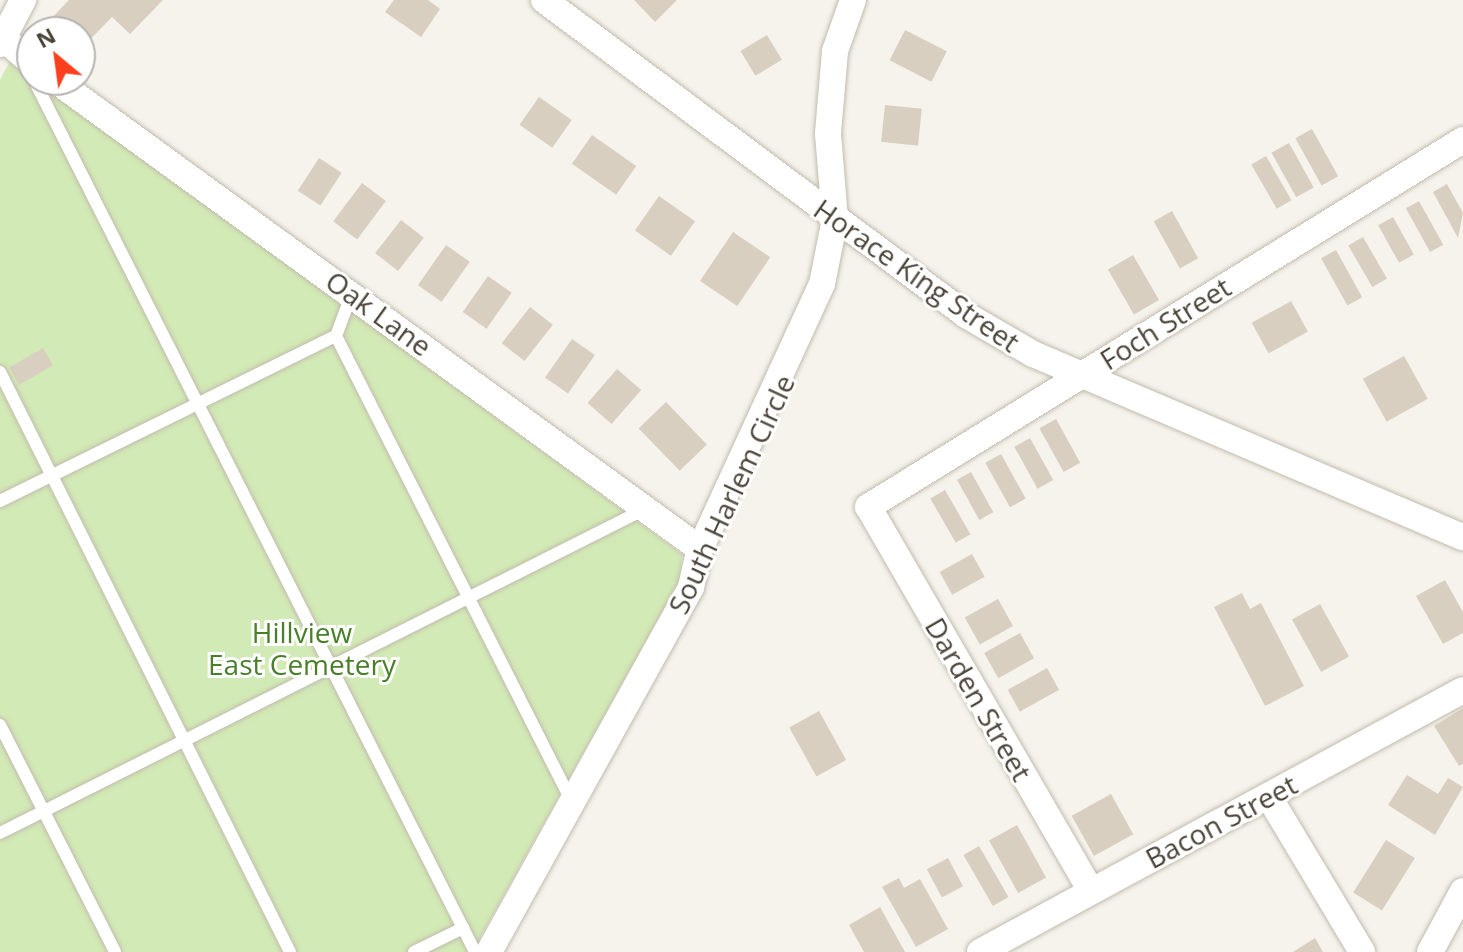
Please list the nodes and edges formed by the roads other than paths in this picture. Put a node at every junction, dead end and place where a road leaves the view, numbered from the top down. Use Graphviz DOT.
graph roads {
  1 [pos="544,0"];
  2 [pos="853,0"];
  3 [pos="40,96"];
  4 [pos="77,96"];
  5 [pos="1463,140"];
  6 [pos="835,219"];
  7 [pos="352,293"];
  8 [pos="336,336"];
  9 [pos="0,372"];
  10 [pos="1076,377"];
  11 [pos="200,406"];
  12 [pos="52,475"];
  13 [pos="0,501"];
  14 [pos="868,507"];
  15 [pos="645,509"];
  16 [pos="1463,537"];
  17 [pos="700,549"];
  18 [pos="469,599"];
  19 [pos="329,665"];
  20 [pos="1463,690"];
  21 [pos="0,725"];
  22 [pos="185,737"];
  23 [pos="1269,797"];
  24 [pos="574,805"];
  25 [pos="42,813"];
  26 [pos="0,833"];
  27 [pos="1091,891"];
  28 [pos="1462,899"];
  29 [pos="463,928"];
  30 [pos="115,952"];
  31 [pos="290,952"];
  32 [pos="414,952"];
  33 [pos="475,952"];
  34 [pos="489,952"];
  35 [pos="980,952"];
  36 [pos="1362,952"];
  37 [pos="1430,952"];
  1 -- 6 [label="street, Horace King Street"];
  2 -- 6 [label="street, South Harlem Circle"];
  3 -- 11 [label="lane"];
  4 -- 7 [label="street, Oak Lane"];
  5 -- 10 [label="street, Foch Street"];
  6 -- 10 [label="street, Horace King Street"];
  6 -- 17 [label="street, South Harlem Circle"];
  7 -- 8 [label="lane"];
  7 -- 15 [label="street, Oak Lane"];
  8 -- 11 [label="lane"];
  8 -- 18 [label="lane"];
  9 -- 12 [label="lane"];
  10 -- 14 [label="street, Foch Street"];
  10 -- 16 [label="street, Horace King Street"];
  11 -- 12 [label="lane"];
  11 -- 19 [label="lane"];
  12 -- 13 [label="lane"];
  12 -- 22 [label="lane"];
  14 -- 27 [label="street, Darden Street"];
  15 -- 17 [label="street, Oak Lane"];
  15 -- 18 [label="lane"];
  17 -- 24 [label="street, South Harlem Circle"];
  18 -- 19 [label="lane"];
  18 -- 24 [label="lane"];
  19 -- 22 [label="lane"];
  19 -- 29 [label="lane"];
  20 -- 23 [label="street, Bacon Street"];
  21 -- 25 [label="lane"];
  22 -- 25 [label="lane"];
  22 -- 31 [label="lane"];
  23 -- 27 [label="street, Bacon Street"];
  23 -- 36 [label="street"];
  24 -- 34 [label="street, South Harlem Circle"];
  25 -- 26 [label="lane"];
  25 -- 30 [label="lane"];
  27 -- 35 [label="street, Bacon Street"];
  28 -- 37 [label="street"];
  29 -- 32 [label="lane"];
  29 -- 33 [label="lane"];
}
